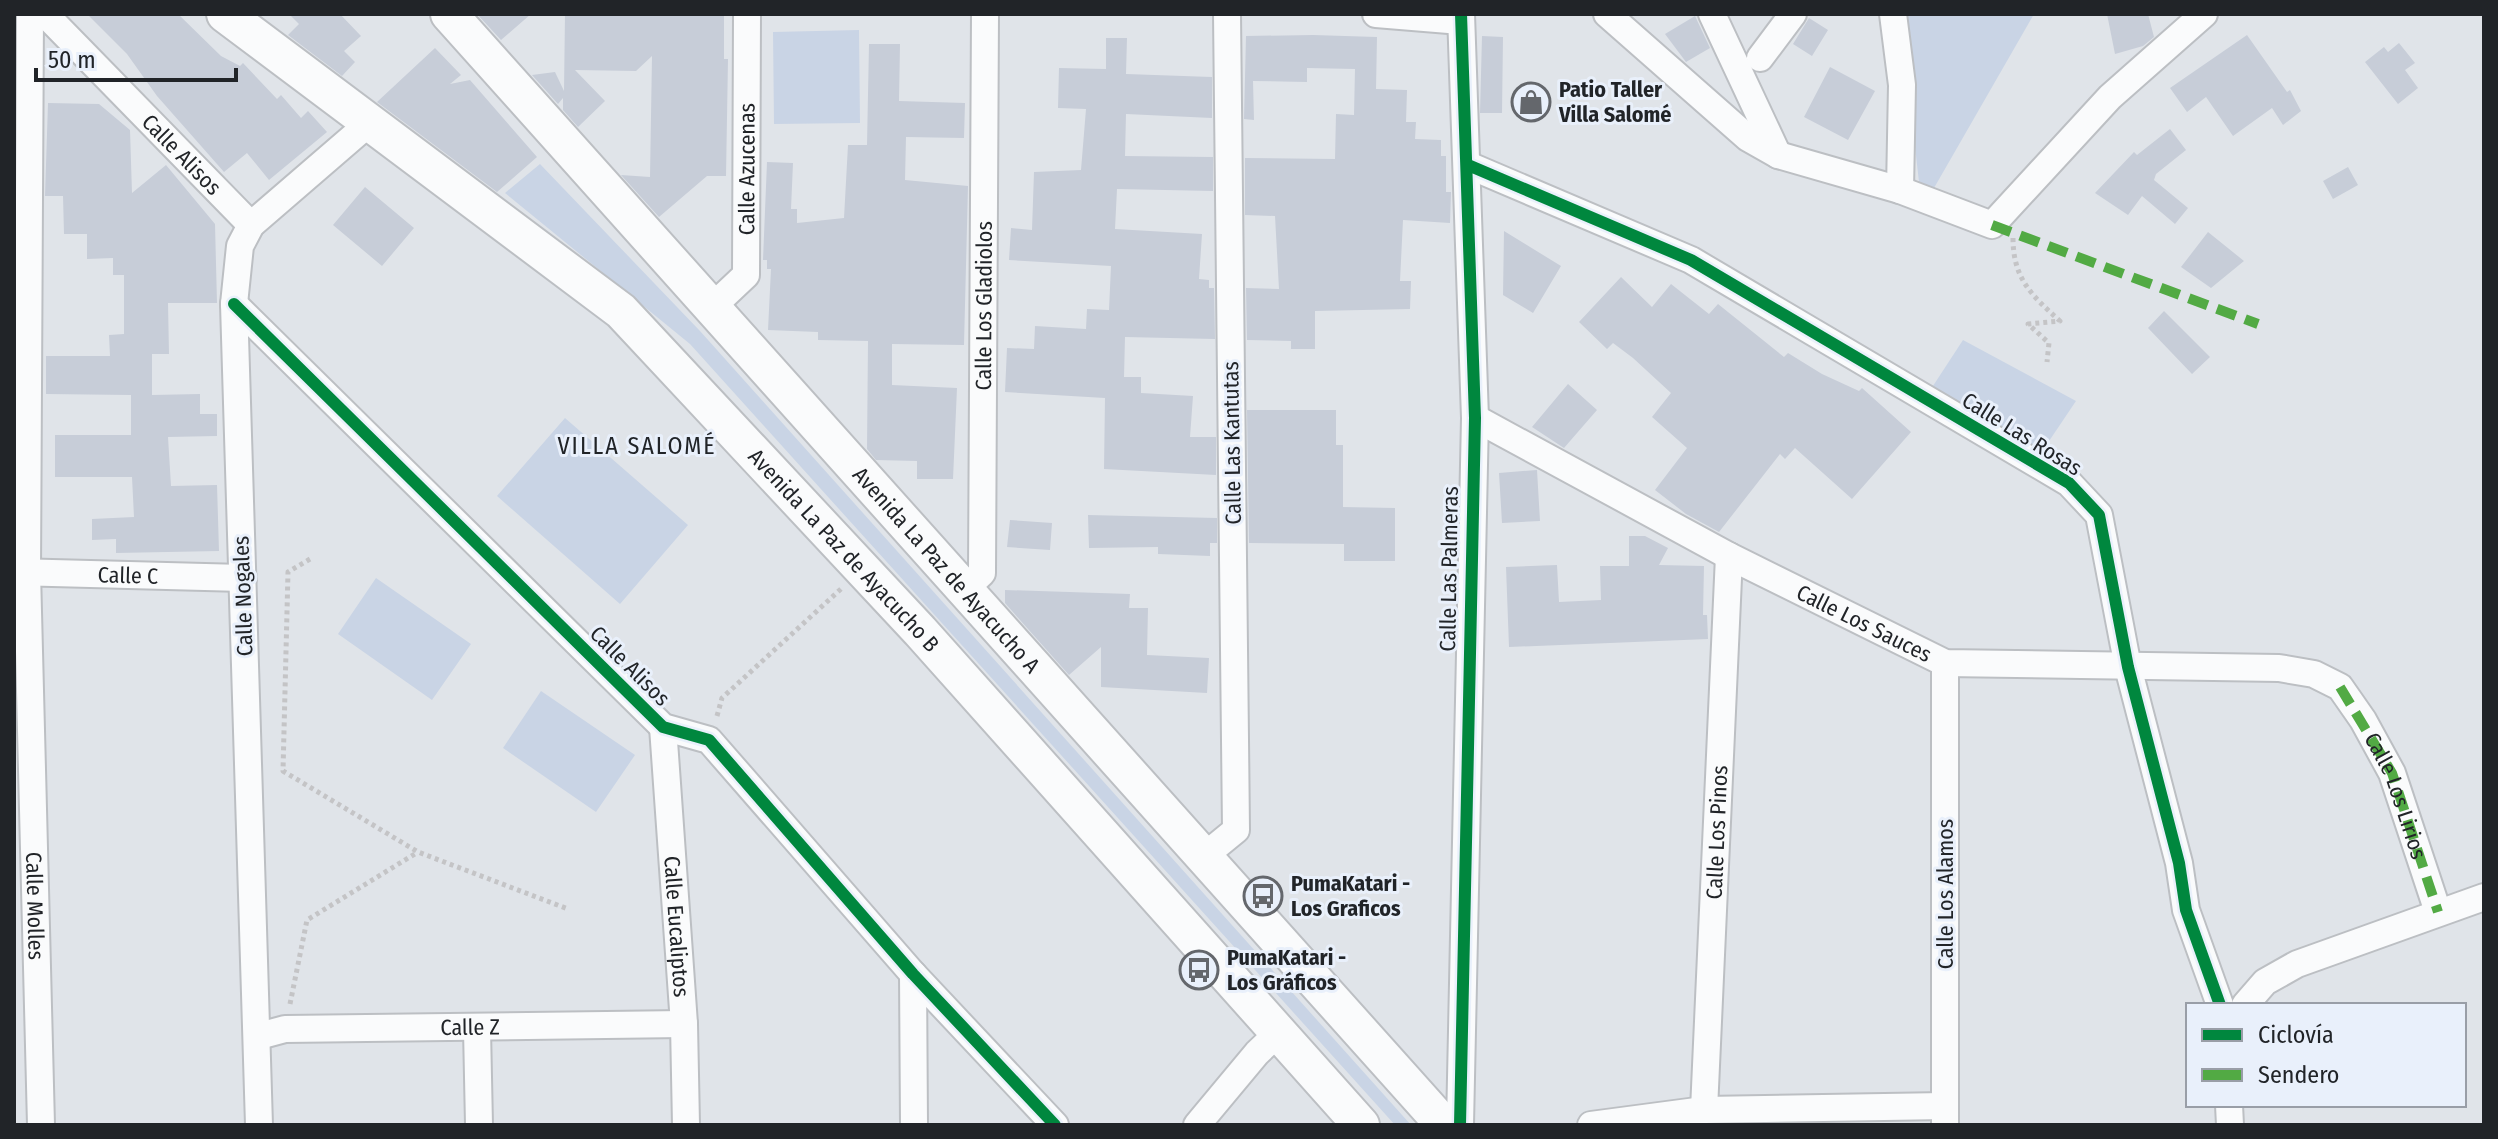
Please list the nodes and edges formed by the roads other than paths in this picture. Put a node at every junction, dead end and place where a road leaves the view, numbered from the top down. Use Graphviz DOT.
graph roads {
  1 [pos="30,14"];
  2 [pos="45,14"];
  3 [pos="225,14"];
  4 [pos="449,14"];
  5 [pos="747,14"];
  6 [pos="985,14"];
  7 [pos="1227,14"];
  8 [pos="1376,14"];
  9 [pos="1607,14"];
  10 [pos="1712,14"];
  11 [pos="1793,14"];
  12 [pos="1893,14"];
  13 [pos="1461,17"];
  14 [pos="2194,17"];
  15 [pos="1760,58"];
  16 [pos="368,124"];
  17 [pos="1778,155"];
  18 [pos="1468,165"];
  19 [pos="1900,190"];
  20 [pos="251,225"];
  21 [pos="234,304"];
  22 [pos="711,308"];
  23 [pos="1475,418"];
  24 [pos="1729,556"];
  25 [pos="20,572"];
  26 [pos="243,578"];
  27 [pos="964,590"];
  28 [pos="1945,663"];
  29 [pos="2128,667"];
  30 [pos="2340,687"];
  31 [pos="663,727"];
  32 [pos="1203,857"];
  33 [pos="2484,897"];
  34 [pos="2438,912"];
  35 [pos="913,974"];
  36 [pos="2219,1003"];
  37 [pos="2247,1003"];
  38 [pos="684,1024"];
  39 [pos="477,1029"];
  40 [pos="1279,1032"];
  41 [pos="259,1036"];
  42 [pos="1704,1110"];
  43 [pos="1945,1115"];
  44 [pos="1760,1117"];
  45 [pos="41,1125"];
  46 [pos="259,1125"];
  47 [pos="479,1125"];
  48 [pos="686,1125"];
  49 [pos="914,1125"];
  50 [pos="1055,1125"];
  51 [pos="1197,1125"];
  52 [pos="1361,1125"];
  53 [pos="1444,1125"];
  54 [pos="1460,1125"];
  55 [pos="1591,1125"];
  1 -- 25 [label="street, Calle Molles"];
  2 -- 20 [label="street, Calle Alisos"];
  3 -- 16 [label="main road, Avenida La Paz de Ayacucho B"];
  4 -- 22 [label="main road, Avenida La Paz de Ayacucho A"];
  5 -- 22 [label="street, Calle Azucenas"];
  6 -- 27 [label="street, Calle Los Gladiolos"];
  7 -- 32 [label="street, Calle Las Kantutas"];
  8 -- 13 [label="street"];
  9 -- 17 [label="street"];
  10 -- 17 [label="street"];
  11 -- 15 [label="street"];
  12 -- 19 [label="street"];
  13 -- 18 [label="street, Calle Las Palmeras"];
  14 -- 19 [label="street"];
  16 -- 20 [label="street"];
  16 -- 40 [label="main road, Avenida La Paz de Ayacucho B"];
  17 -- 19 [label="street"];
  18 -- 23 [label="street, Calle Las Palmeras"];
  18 -- 29 [label="street, Calle Las Rosas"];
  20 -- 21 [label="street, Calle Nogales"];
  21 -- 26 [label="street, Calle Nogales"];
  21 -- 31 [label="street, Calle Alisos"];
  22 -- 27 [label="main road, Avenida La Paz de Ayacucho A"];
  23 -- 24 [label="street, Calle Los Sauces"];
  23 -- 54 [label="street, Calle Las Palmeras"];
  24 -- 28 [label="street, Calle Los Sauces"];
  24 -- 42 [label="street, Calle Los Pinos"];
  25 -- 26 [label="street, Calle C"];
  25 -- 45 [label="street, Calle Molles"];
  26 -- 41 [label="street, Calle Nogales"];
  27 -- 32 [label="main road, Avenida La Paz de Ayacucho A"];
  28 -- 29 [label="street, Calle Los Sauces"];
  28 -- 43 [label="street, Calle Los Alamos"];
  29 -- 30 [label="street, Calle Los Sauces"];
  29 -- 36 [label="street, Calle Las Rosas"];
  30 -- 34 [label="street, Calle Los Lirios"];
  31 -- 35 [label="street, Calle Alisos"];
  31 -- 38 [label="street, Calle Eucaliptos"];
  32 -- 53 [label="main road, Avenida La Paz de Ayacucho A"];
  33 -- 34 [label="street"];
  34 -- 37 [label="street"];
  35 -- 49 [label="street"];
  35 -- 50 [label="street"];
  38 -- 39 [label="street, Calle Z"];
  38 -- 48 [label="street, Calle Eucaliptos"];
  39 -- 41 [label="street, Calle Z"];
  39 -- 47 [label="street"];
  40 -- 51 [label="street"];
  40 -- 52 [label="main road, Avenida La Paz de Ayacucho B"];
  41 -- 46 [label="street, Calle Nogales"];
  42 -- 44 [label="street"];
  42 -- 55 [label="street"];
  43 -- 44 [label="street"];
}
